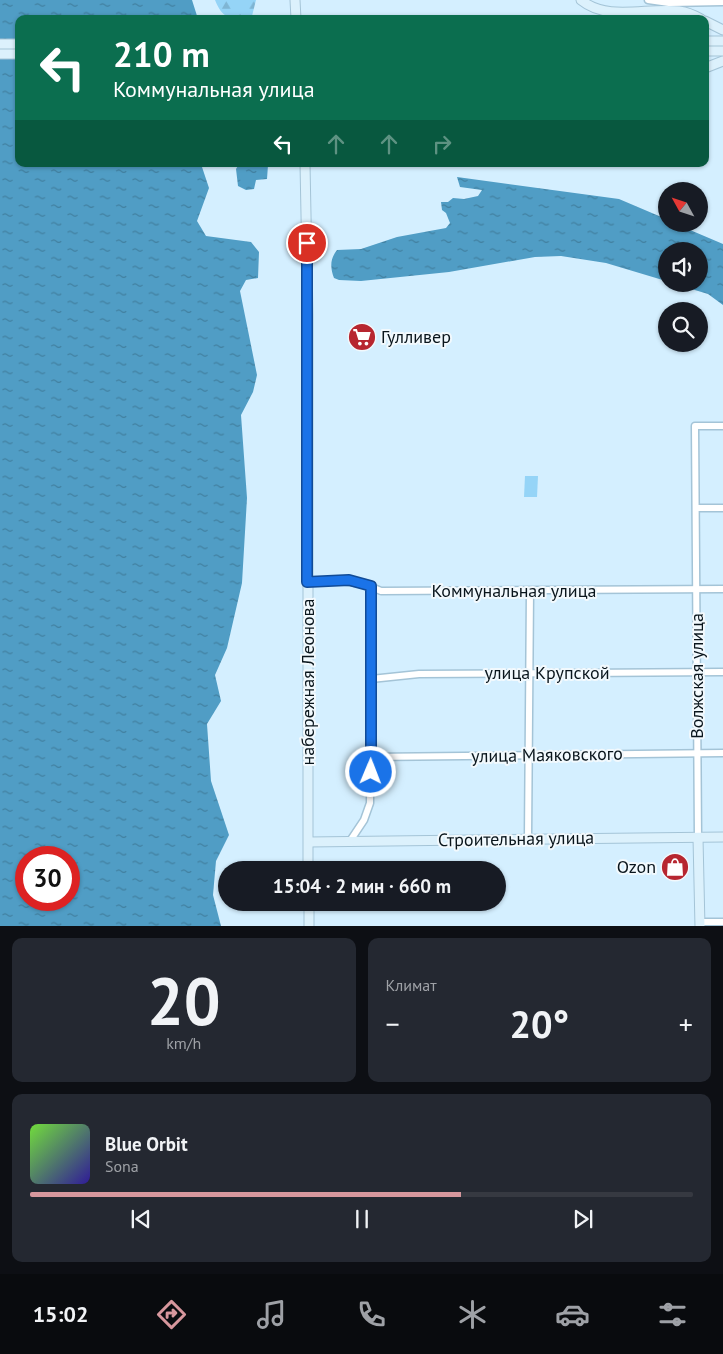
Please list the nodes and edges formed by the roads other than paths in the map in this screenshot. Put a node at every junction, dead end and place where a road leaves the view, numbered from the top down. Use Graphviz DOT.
graph roads {
  1 [pos="295,0"];
  2 [pos="581,0"];
  3 [pos="648,0"];
  4 [pos="723,2"];
  5 [pos="657,12"];
  6 [pos="296,15"];
  7 [pos="663,15"];
  8 [pos="690,15"];
  9 [pos="709,23"];
  10 [pos="723,30"];
  11 [pos="709,41"];
  12 [pos="723,41"];
  13 [pos="0,44"];
  14 [pos="15,44"];
  15 [pos="709,51"];
  16 [pos="723,51"];
  17 [pos="0,54"];
  18 [pos="15,54"];
  19 [pos="723,61"];
  20 [pos="709,66"];
  21 [pos="305,167"];
  22 [pos="723,426"];
  23 [pos="697,508"];
  24 [pos="723,508"];
  25 [pos="307,582"];
  26 [pos="371,586"];
  27 [pos="696,589"];
  28 [pos="723,589"];
  29 [pos="530,591"];
  30 [pos="697,672"];
  31 [pos="723,672"];
  32 [pos="530,674"];
  33 [pos="371,679"];
  34 [pos="697,752"];
  35 [pos="723,753"];
  36 [pos="529,755"];
  37 [pos="371,757"];
  38 [pos="723,837"];
  39 [pos="528,838"];
  40 [pos="698,838"];
  41 [pos="350,841"];
  42 [pos="309,842"];
  43 [pos="308,861"];
  44 [pos="309,911"];
  45 [pos="723,922"];
  46 [pos="700,924"];
  47 [pos="309,926"];
  1 -- 6 [label="main road"];
  2 -- 5 [label="main road"];
  3 -- 4 [label="street"];
  5 -- 7 [label="main road"];
  5 -- 8 [label="main road"];
  9 -- 10 [label="main road"];
  11 -- 12 [label="main road"];
  13 -- 14 [label="main road"];
  15 -- 16 [label="main road"];
  17 -- 18 [label="main road"];
  19 -- 20 [label="main road"];
  21 -- 25 [label="main road, набережная Леонова"];
  22 -- 23 [label="street, Волжская улица"];
  23 -- 24 [label="street"];
  23 -- 27 [label="street, Волжская улица"];
  25 -- 26 [label="street, Коммунальная улица"];
  25 -- 42 [label="main road, набережная Леонова"];
  26 -- 29 [label="street, Коммунальная улица"];
  26 -- 33 [label="street"];
  27 -- 28 [label="street, Коммунальная улица"];
  27 -- 29 [label="street, Коммунальная улица"];
  27 -- 30 [label="street, Волжская улица"];
  29 -- 32 [label="street"];
  30 -- 31 [label="street, улица Крупской"];
  30 -- 32 [label="street, улица Крупской"];
  30 -- 34 [label="street, Волжская улица"];
  32 -- 33 [label="street, улица Крупской"];
  32 -- 36 [label="street"];
  33 -- 37 [label="street"];
  34 -- 35 [label="street, улица Маяковского"];
  34 -- 36 [label="street, улица Маяковского"];
  34 -- 40 [label="street, Волжская улица"];
  36 -- 37 [label="street, улица Маяковского"];
  36 -- 39 [label="street"];
  37 -- 41 [label="street"];
  38 -- 40 [label="main road, Строительная улица"];
  39 -- 40 [label="main road, Строительная улица"];
  39 -- 41 [label="main road, Строительная улица"];
  40 -- 46 [label="main road, Волжская улица"];
  41 -- 42 [label="main road, Строительная улица"];
  42 -- 43 [label="main road, набережная Леонова"];
  44 -- 47 [label="main road"];
  45 -- 46 [label="street"];
}
